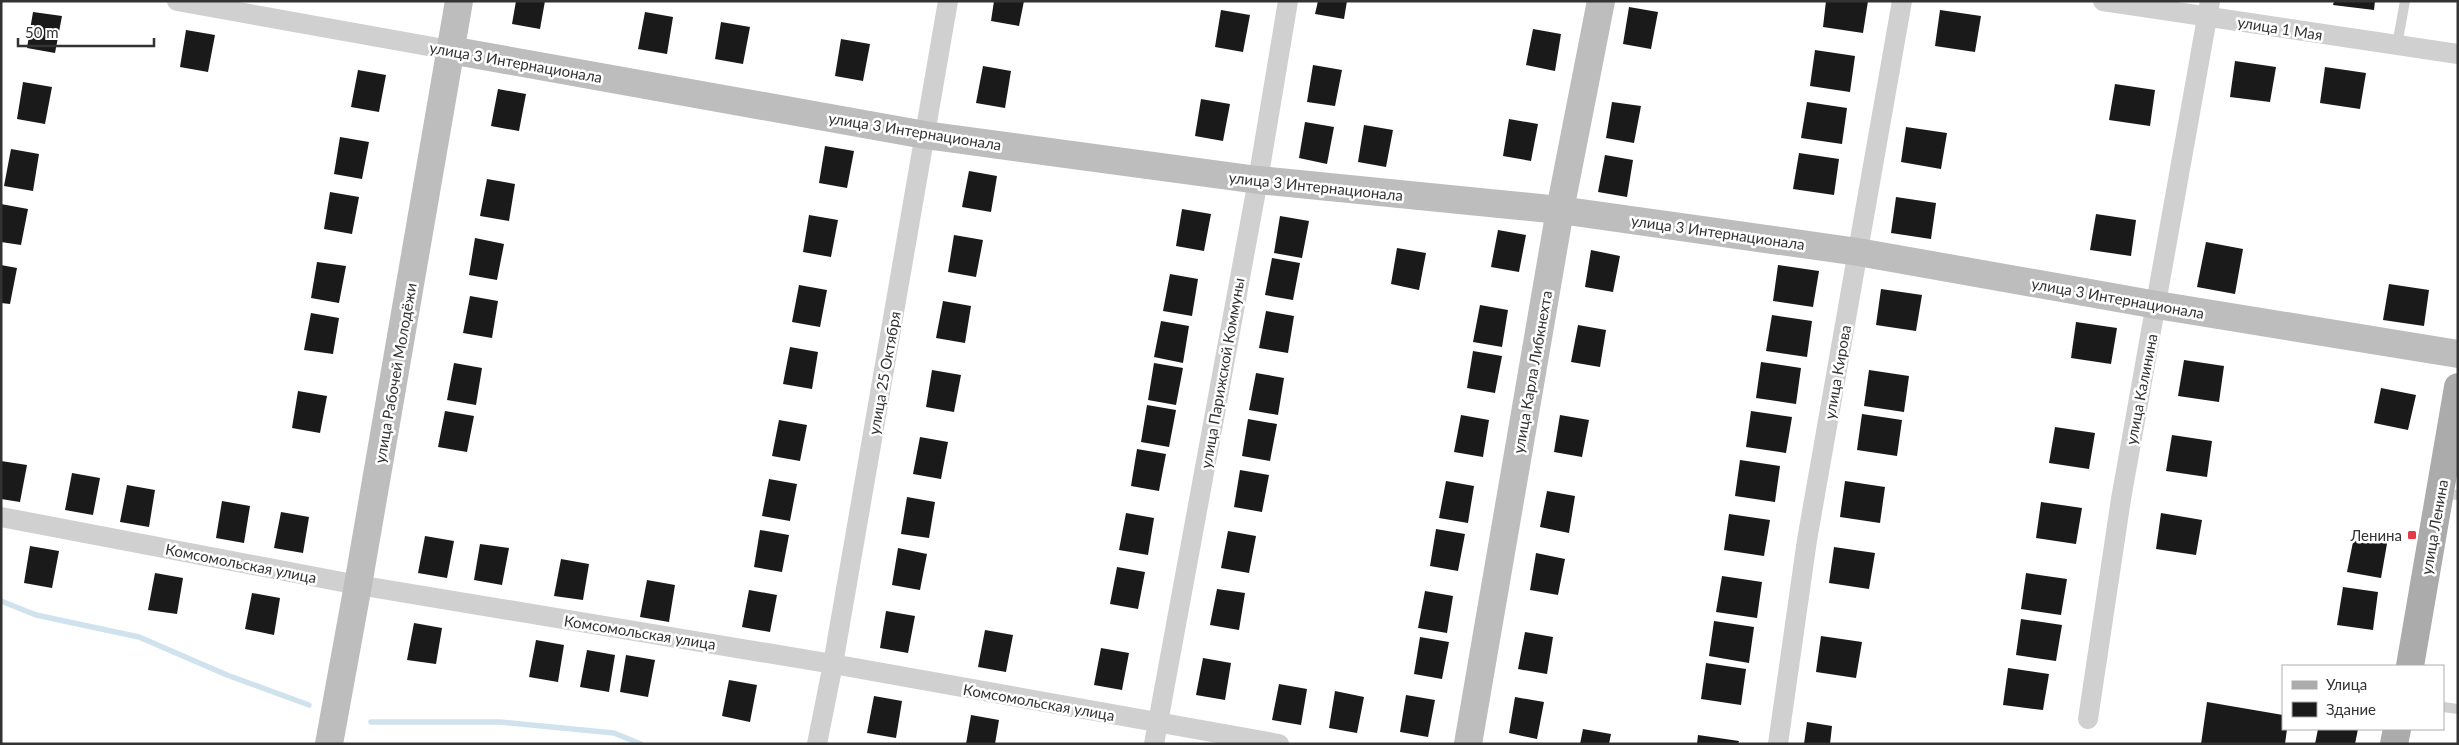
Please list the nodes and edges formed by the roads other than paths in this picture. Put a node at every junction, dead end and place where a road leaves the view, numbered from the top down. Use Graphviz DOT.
graph roads {
  1 [pos="177,1"];
  2 [pos="459,1"];
  3 [pos="948,1"];
  4 [pos="1288,1"];
  5 [pos="1601,1"];
  6 [pos="1902,1"];
  7 [pos="2103,1"];
  8 [pos="2405,1"];
  9 [pos="2208,9"];
  10 [pos="2397,45"];
  11 [pos="450,50"];
  12 [pos="2458,54"];
  13 [pos="925,135"];
  14 [pos="1258,180"];
  15 [pos="1560,210"];
  16 [pos="1858,252"];
  17 [pos="2156,305"];
  18 [pos="2458,354"];
  19 [pos="2458,387"];
  20 [pos="2449,494"];
  21 [pos="1,517"];
  22 [pos="358,585"];
  23 [pos="833,664"];
  24 [pos="2410,665"];
  25 [pos="2444,707"];
  26 [pos="2458,709"];
  27 [pos="2088,719"];
  28 [pos="1158,723"];
  29 [pos="2397,730"];
  30 [pos="329,744"];
  31 [pos="818,744"];
  32 [pos="1154,744"];
  33 [pos="1279,744"];
  34 [pos="1468,744"];
  35 [pos="1778,744"];
  36 [pos="2394,744"];
  1 -- 11 [label="street, улица 3 Интернационала"];
  2 -- 11 [label="main road, улица Рабочей Молодёжи"];
  3 -- 13 [label="street, улица 25 Октября"];
  4 -- 14 [label="street, улица Парижской Коммуны"];
  5 -- 15 [label="main road, улица Карла Либкнехта"];
  6 -- 16 [label="street, улица Кирова"];
  7 -- 9 [label="street, улица 1 Мая"];
  8 -- 10 [label="lane"];
  9 -- 10 [label="street, улица 1 Мая"];
  9 -- 17 [label="street, улица Калинина"];
  10 -- 12 [label="street, улица 1 Мая"];
  11 -- 13 [label="main road, улица 3 Интернационала"];
  11 -- 22 [label="main road, улица Рабочей Молодёжи"];
  13 -- 14 [label="main road, улица 3 Интернационала"];
  13 -- 23 [label="street, улица 25 Октября"];
  14 -- 15 [label="main road, улица 3 Интернационала"];
  14 -- 28 [label="street, улица Парижской Коммуны"];
  15 -- 16 [label="main road, улица 3 Интернационала"];
  15 -- 34 [label="main road, улица Карла Либкнехта"];
  16 -- 17 [label="main road, улица 3 Интернационала"];
  16 -- 35 [label="street, улица Кирова"];
  17 -- 18 [label="main road, улица 3 Интернационала"];
  17 -- 27 [label="street, улица Калинина"];
  19 -- 20 [label="main road, улица Ленина"];
  20 -- 24 [label="main road, улица Ленина"];
  21 -- 22 [label="street, Комсомольская улица"];
  22 -- 23 [label="street, Комсомольская улица"];
  22 -- 30 [label="main road, улица Рабочей Молодёжи"];
  23 -- 28 [label="street, Комсомольская улица"];
  23 -- 31 [label="street, улица 25 Октября"];
  25 -- 26 [label="lane"];
  28 -- 32 [label="street, улица Парижской Коммуны"];
  28 -- 33 [label="street, Комсомольская улица"];
  29 -- 36 [label="main road"];
}
